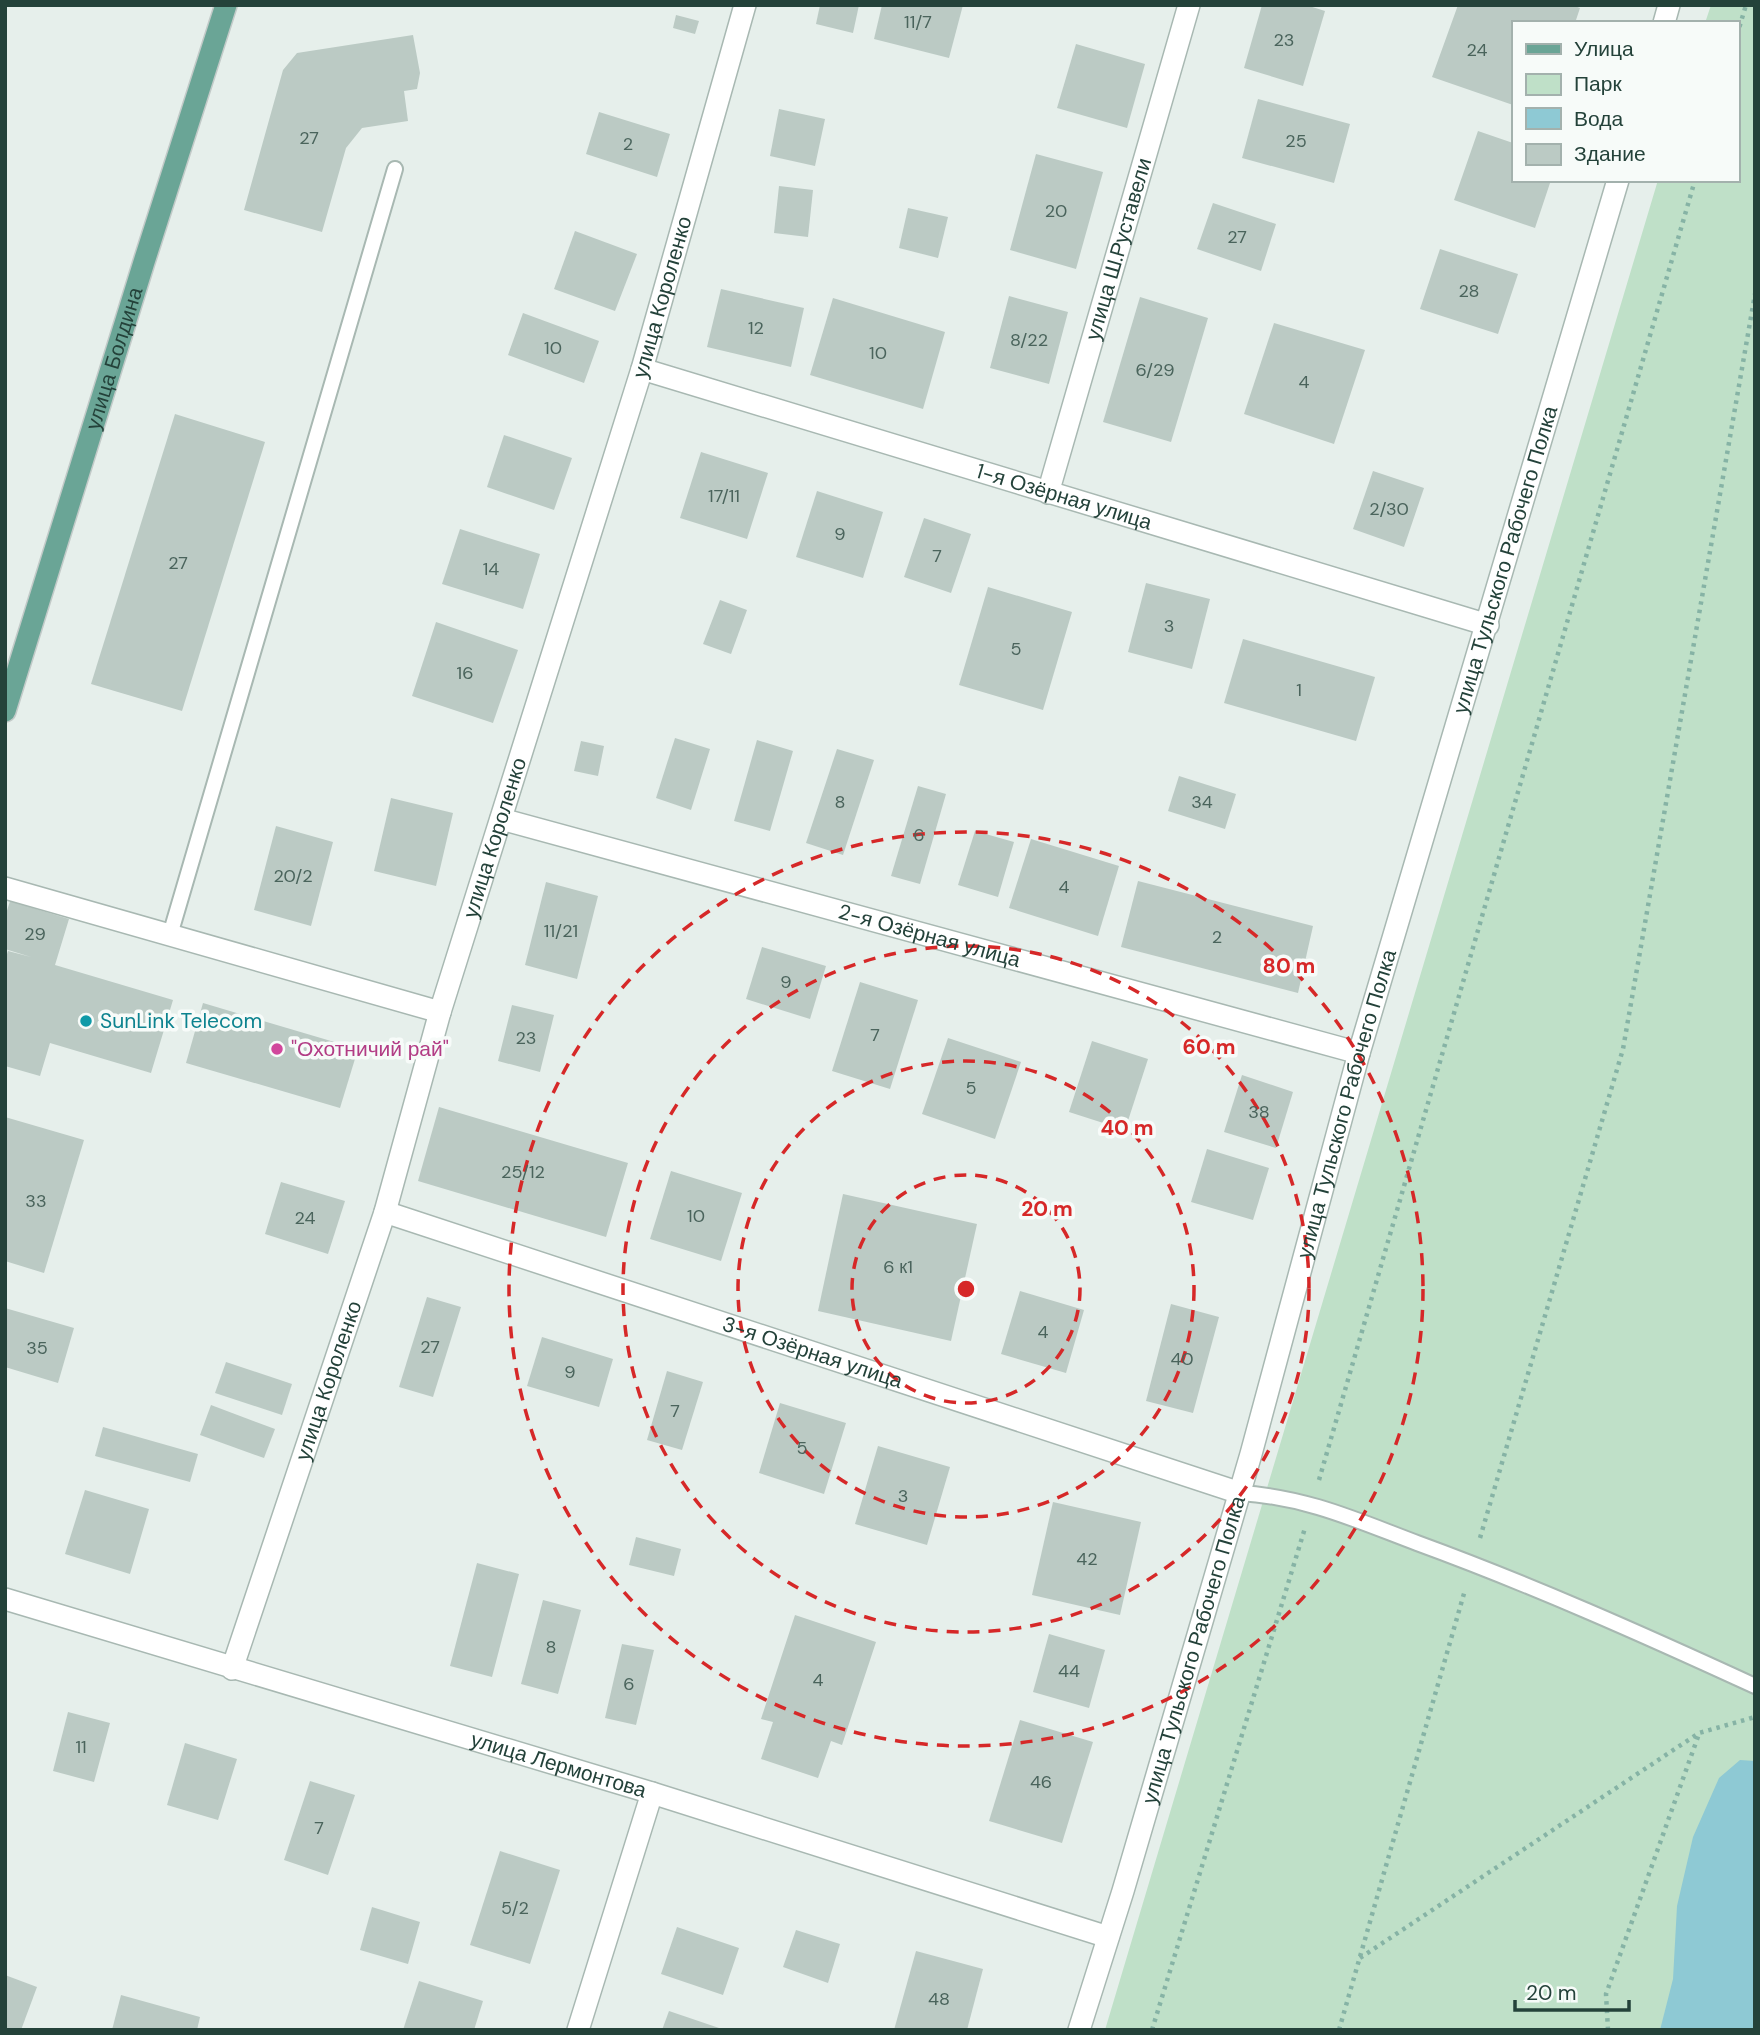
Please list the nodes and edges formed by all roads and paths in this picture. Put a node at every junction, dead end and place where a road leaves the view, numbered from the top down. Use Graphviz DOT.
graph roads {
  1 [pos="226,5"];
  2 [pos="745,5"];
  3 [pos="1189,5"];
  4 [pos="1746,5"];
  5 [pos="1739,28"];
  6 [pos="395,169"];
  7 [pos="1617,182"];
  8 [pos="1694,182"];
  9 [pos="1755,294"];
  10 [pos="642,369"];
  11 [pos="1048,493"];
  12 [pos="1488,625"];
  13 [pos="5,711"];
  14 [pos="501,819"];
  15 [pos="5,888"];
  16 [pos="170,935"];
  17 [pos="440,1012"];
  18 [pos="1359,1053"];
  19 [pos="385,1212"];
  20 [pos="1240,1493"];
  21 [pos="1312,1503"];
  22 [pos="1472,1563"];
  23 [pos="5,1599"];
  24 [pos="232,1668"];
  25 [pos="1755,1686"];
  26 [pos="1755,1717"];
  27 [pos="1699,1733"];
  28 [pos="652,1793"];
  29 [pos="1108,1937"];
  30 [pos="1359,1959"];
  31 [pos="578,2030"];
  32 [pos="1079,2030"];
  33 [pos="1152,2030"];
  34 [pos="1339,2030"];
  35 [pos="1608,2030"];
  1 -- 13 [label="main road, улица Болдина"];
  2 -- 10 [label="street, улица Короленко"];
  3 -- 11 [label="street, улица Ш.Руставели"];
  4 -- 5 [label="path"];
  6 -- 16 [label="lane"];
  7 -- 12 [label="street, улица Тульского Рабочего Полка"];
  8 -- 21 [label="path"];
  9 -- 22 [label="path"];
  10 -- 11 [label="street, 1-я Озёрная улица"];
  10 -- 14 [label="street, улица Короленко"];
  11 -- 12 [label="street, 1-я Озёрная улица"];
  12 -- 18 [label="street, улица Тульского Рабочего Полка"];
  14 -- 17 [label="street, улица Короленко"];
  14 -- 18 [label="street, 2-я Озёрная улица"];
  15 -- 16 [label="street"];
  16 -- 17 [label="street"];
  17 -- 19 [label="street, улица Короленко"];
  18 -- 20 [label="street, улица Тульского Рабочего Полка"];
  19 -- 20 [label="street, 3-я Озёрная улица"];
  19 -- 24 [label="street, улица Короленко"];
  20 -- 21 [label="lane"];
  20 -- 29 [label="street, улица Тульского Рабочего Полка"];
  21 -- 22 [label="lane"];
  21 -- 33 [label="path"];
  22 -- 25 [label="lane"];
  22 -- 30 [label="path"];
  23 -- 24 [label="street, улица Лермонтова"];
  24 -- 28 [label="street, улица Лермонтова"];
  26 -- 27 [label="path"];
  27 -- 30 [label="path"];
  27 -- 35 [label="path"];
  28 -- 29 [label="street, улица Лермонтова"];
  28 -- 31 [label="street"];
  29 -- 32 [label="street, улица Тульского Рабочего Полка"];
  30 -- 34 [label="path"];
}
